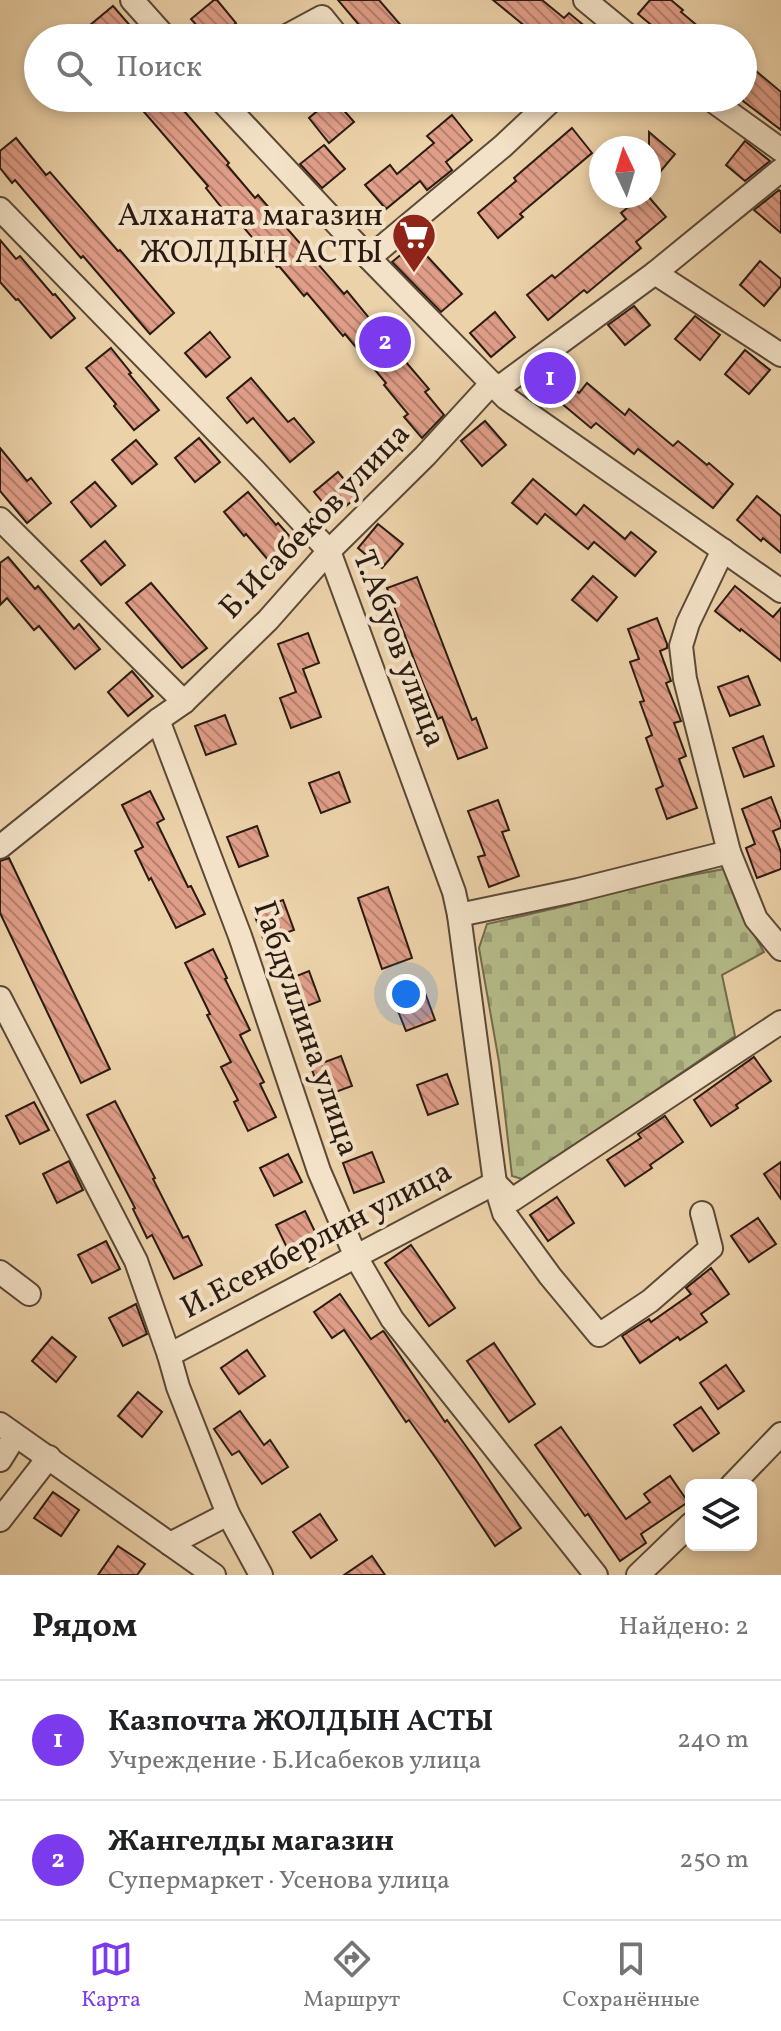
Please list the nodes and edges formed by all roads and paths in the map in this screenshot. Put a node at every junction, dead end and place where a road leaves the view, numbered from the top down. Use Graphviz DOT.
graph roads {
  1 [pos="132,0"];
  2 [pos="585,0"];
  3 [pos="153,24"];
  4 [pos="309,24"];
  5 [pos="328,24"];
  6 [pos="611,24"];
  7 [pos="232,112"];
  8 [pos="539,112"];
  9 [pos="728,112"];
  10 [pos="781,150"];
  11 [pos="781,170"];
  12 [pos="0,209"];
  13 [pos="369,258"];
  14 [pos="655,273"];
  15 [pos="781,355"];
  16 [pos="495,386"];
  17 [pos="0,519"];
  18 [pos="723,550"];
  19 [pos="329,551"];
  20 [pos="781,591"];
  21 [pos="184,702"];
  22 [pos="158,720"];
  23 [pos="0,847"];
  24 [pos="729,852"];
  25 [pos="459,915"];
  26 [pos="781,949"];
  27 [pos="0,998"];
  28 [pos="781,1022"];
  29 [pos="495,1183"];
  30 [pos="702,1213"];
  31 [pos="356,1257"];
  32 [pos="0,1272"];
  33 [pos="29,1294"];
  34 [pos="169,1355"];
  35 [pos="8,1430"];
  36 [pos="781,1434"];
  37 [pos="49,1457"];
  38 [pos="0,1460"];
  39 [pos="738,1479"];
  40 [pos="228,1514"];
  41 [pos="0,1520"];
  42 [pos="685,1530"];
  43 [pos="170,1544"];
  44 [pos="214,1575"];
  45 [pos="261,1575"];
  46 [pos="596,1575"];
  47 [pos="638,1575"];
  1 -- 3 [label="street"];
  2 -- 6 [label="street"];
  4 -- 5 [label="street"];
  7 -- 13 [label="street"];
  8 -- 13 [label="street"];
  9 -- 10 [label="street"];
  11 -- 14 [label="street, Б.Исабеков улица"];
  12 -- 19 [label="street, Т.Абуов улица"];
  13 -- 16 [label="street"];
  14 -- 15 [label="street"];
  14 -- 16 [label="street, Б.Исабеков улица"];
  16 -- 18 [label="street"];
  16 -- 19 [label="street, Б.Исабеков улица"];
  17 -- 21 [label="street"];
  18 -- 20 [label="street"];
  18 -- 24 [label="street"];
  19 -- 21 [label="street, Б.Исабеков улица"];
  19 -- 25 [label="street, Т.Абуов улица"];
  21 -- 22 [label="street"];
  22 -- 23 [label="street"];
  22 -- 31 [label="street, Габдуллина улица"];
  24 -- 25 [label="street"];
  24 -- 26 [label="street"];
  25 -- 29 [label="street, Т.Абуов улица"];
  27 -- 34 [label="street"];
  28 -- 29 [label="street, И.Есенберлин улица"];
  29 -- 30 [label="street, И.Есенберлин улица"];
  29 -- 31 [label="street, И.Есенберлин улица"];
  31 -- 34 [label="street, И.Есенберлин улица"];
  31 -- 46 [label="street, Габдуллина улица"];
  32 -- 33 [label="street"];
  34 -- 40 [label="street"];
  35 -- 37 [label="street"];
  35 -- 38 [label="street"];
  36 -- 39 [label="street"];
  37 -- 41 [label="street"];
  37 -- 43 [label="street"];
  40 -- 43 [label="street"];
  40 -- 45 [label="street"];
  42 -- 47 [label="street"];
  43 -- 44 [label="street"];
}
